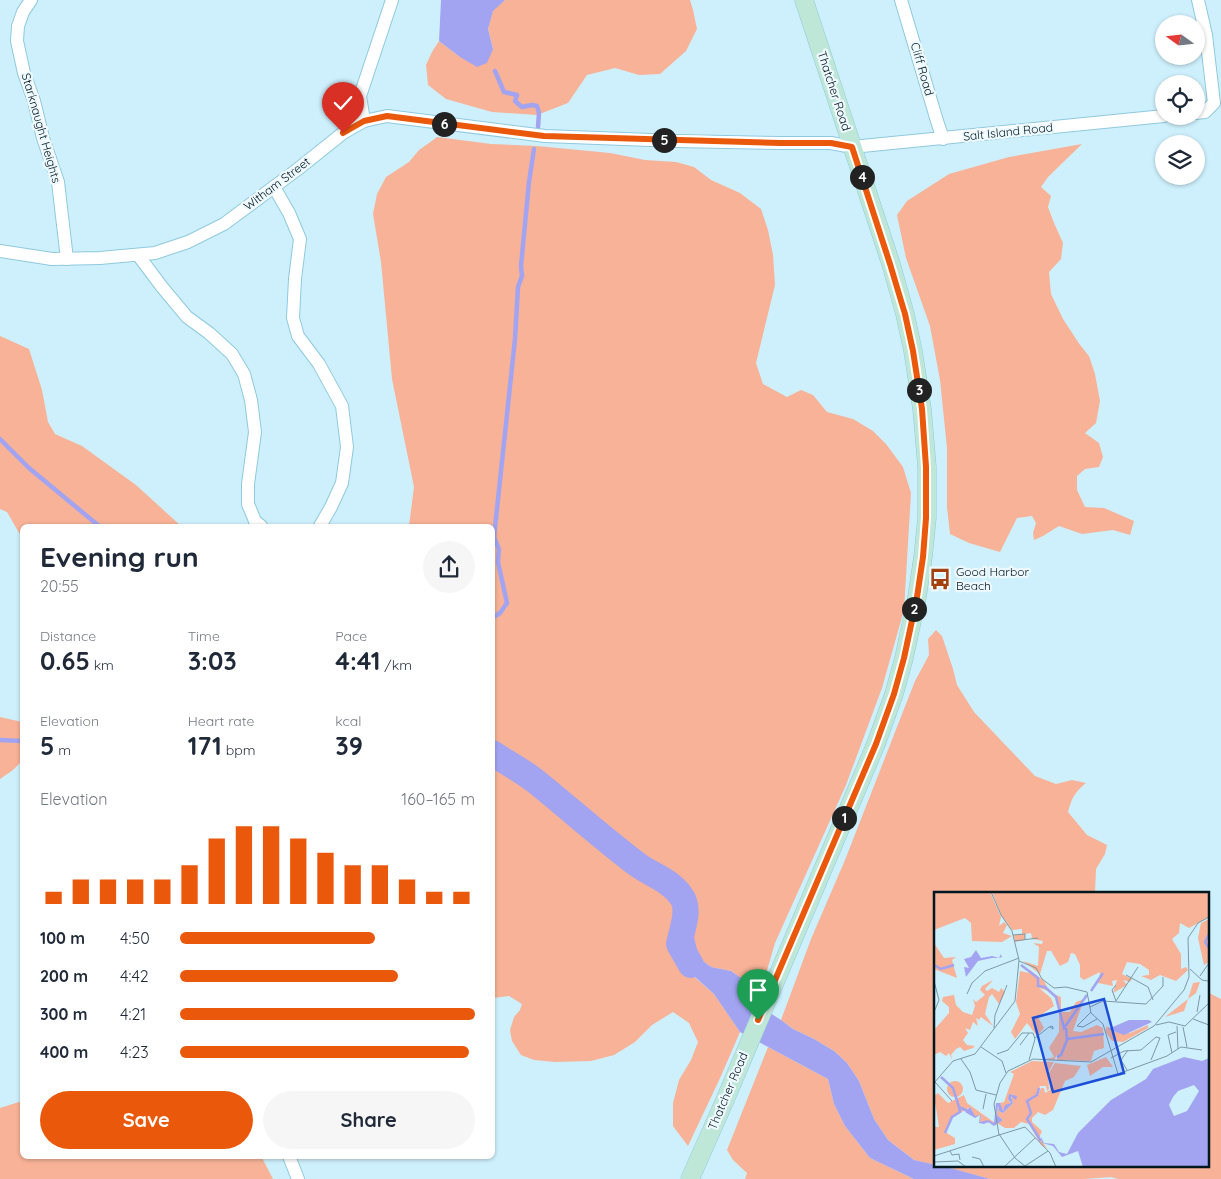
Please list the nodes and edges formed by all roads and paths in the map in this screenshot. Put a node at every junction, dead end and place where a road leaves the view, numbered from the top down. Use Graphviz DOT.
graph roads {
  1 [pos="31,0"];
  2 [pos="392,0"];
  3 [pos="804,0"];
  4 [pos="901,0"];
  5 [pos="1198,0"];
  6 [pos="1205,112"];
  7 [pos="1155,117"];
  8 [pos="364,121"];
  9 [pos="943,139"];
  10 [pos="852,147"];
  11 [pos="274,187"];
  12 [pos="0,251"];
  13 [pos="138,255"];
  14 [pos="67,259"];
  15 [pos="259,524"];
  16 [pos="321,524"];
  17 [pos="290,1159"];
  18 [pos="298,1179"];
  19 [pos="690,1179"];
  1 -- 14 [label="street, Starknaught Heights"];
  2 -- 8 [label="street"];
  3 -- 10 [label="main road, Thatcher Road"];
  4 -- 9 [label="street, Cliff Road"];
  5 -- 6 [label="street"];
  7 -- 9 [label="street, Salt Island Road"];
  8 -- 10 [label="street, Witham Street"];
  8 -- 11 [label="street, Witham Street"];
  9 -- 10 [label="street, Salt Island Road"];
  10 -- 19 [label="main road, Thatcher Road"];
  11 -- 13 [label="street, Witham Street"];
  11 -- 16 [label="street"];
  12 -- 14 [label="street, Witham Street"];
  13 -- 14 [label="street, Witham Street"];
  13 -- 15 [label="street"];
  17 -- 18 [label="street"];
}
